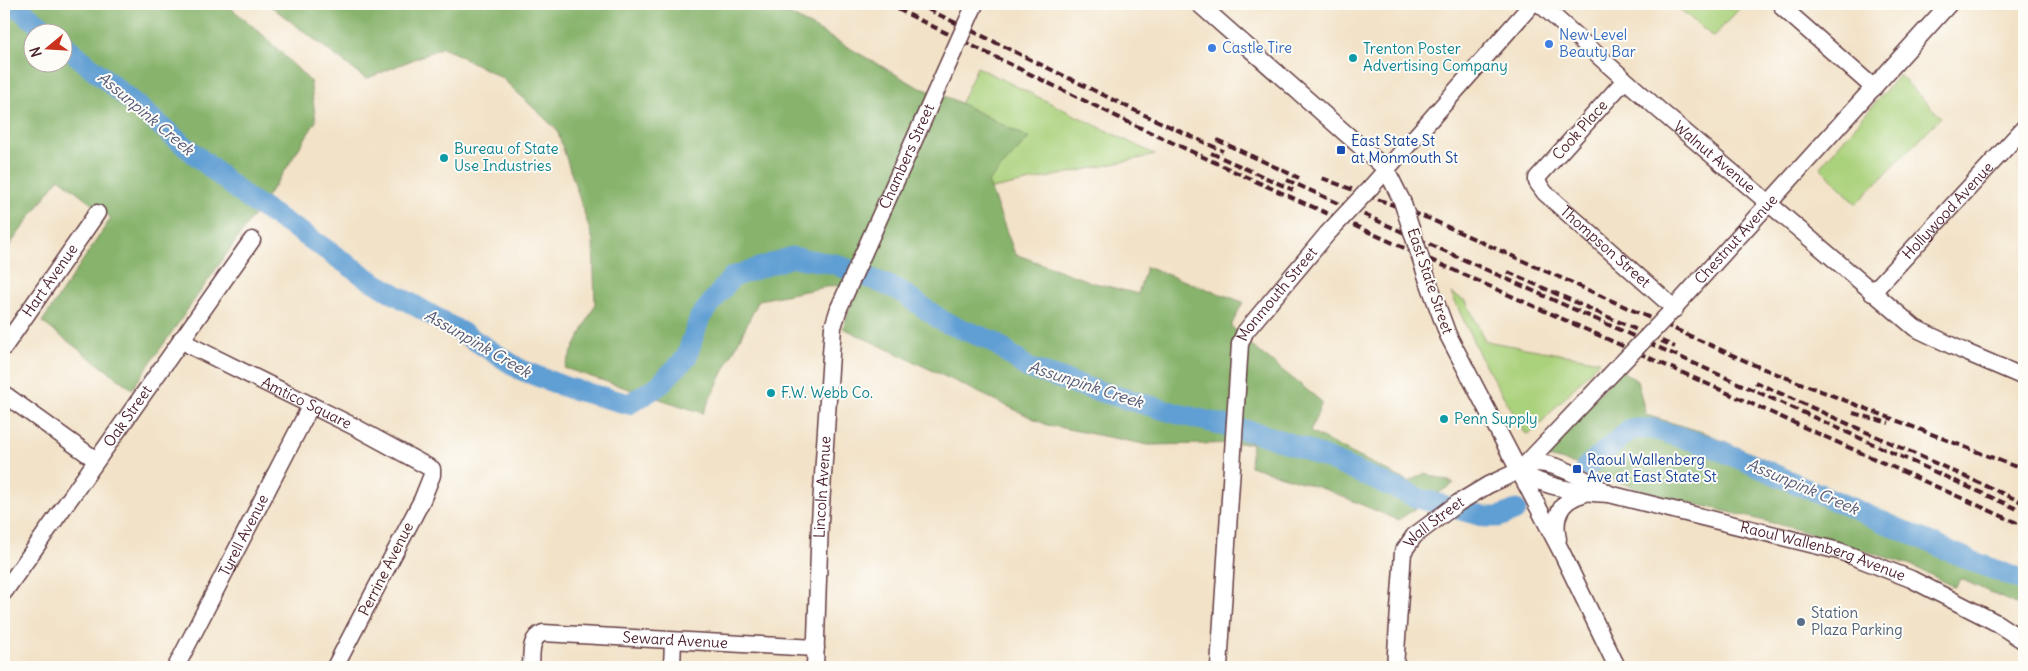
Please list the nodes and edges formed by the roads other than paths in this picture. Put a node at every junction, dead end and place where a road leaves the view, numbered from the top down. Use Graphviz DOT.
graph roads {
  1 [pos="975,4"];
  2 [pos="1199,4"];
  3 [pos="1532,4"];
  4 [pos="1540,4"];
  5 [pos="1949,4"];
  6 [pos="1783,8"];
  7 [pos="1625,80"];
  8 [pos="1874,88"];
  9 [pos="2024,128"];
  10 [pos="1386,169"];
  11 [pos="1537,182"];
  12 [pos="1768,203"];
  13 [pos="97,214"];
  14 [pos="252,240"];
  15 [pos="1872,293"];
  16 [pos="839,308"];
  17 [pos="1670,313"];
  18 [pos="182,339"];
  19 [pos="4,347"];
  20 [pos="2024,377"];
  21 [pos="4,394"];
  22 [pos="310,405"];
  23 [pos="96,460"];
  24 [pos="432,469"];
  25 [pos="1519,472"];
  26 [pos="1583,494"];
  27 [pos="1609,494"];
  28 [pos="1561,551"];
  29 [pos="4,592"];
  30 [pos="673,641"];
  31 [pos="2024,641"];
  32 [pos="816,648"];
  33 [pos="176,667"];
  34 [pos="335,667"];
  35 [pos="531,667"];
  36 [pos="672,667"];
  37 [pos="815,667"];
  38 [pos="1219,667"];
  39 [pos="1395,667"];
  40 [pos="1617,667"];
  1 -- 16 [label="street, Chambers Street, bridge"];
  2 -- 10 [label="street, East State Street"];
  3 -- 10 [label="street, Monmouth Street"];
  4 -- 7 [label="street, Walnut Avenue"];
  5 -- 8 [label="street, Chestnut Avenue"];
  6 -- 8 [label="street"];
  7 -- 11 [label="street, Cook Place"];
  7 -- 12 [label="street, Walnut Avenue"];
  8 -- 12 [label="street, Chestnut Avenue"];
  9 -- 15 [label="street, Hollywood Avenue"];
  10 -- 25 [label="street, East State Street, bridge"];
  10 -- 38 [label="street, Monmouth Street, bridge"];
  11 -- 17 [label="street, Thompson Street"];
  12 -- 15 [label="street, Walnut Avenue"];
  12 -- 17 [label="street, Chestnut Avenue"];
  13 -- 19 [label="street, Hart Avenue"];
  14 -- 18 [label="street, Oak Street"];
  15 -- 20 [label="street, Walnut Avenue"];
  16 -- 32 [label="street, Lincoln Avenue"];
  17 -- 25 [label="street, Chestnut Avenue, bridge"];
  18 -- 22 [label="street, Amtico Square"];
  18 -- 23 [label="street, Oak Street"];
  21 -- 23 [label="street"];
  22 -- 24 [label="street, Amtico Square"];
  22 -- 33 [label="street, Tyrell Avenue"];
  23 -- 29 [label="street, Oak Street"];
  24 -- 34 [label="street, Perrine Avenue"];
  25 -- 26 [label="street, Raoul Wallenberg Avenue"];
  25 -- 27 [label="street, Raoul Wallenberg Avenue"];
  25 -- 28 [label="street, East State Street"];
  25 -- 39 [label="street, Wall Street"];
  26 -- 27 [label="street, Raoul Wallenberg Avenue"];
  26 -- 28 [label="street"];
  27 -- 31 [label="street, Raoul Wallenberg Avenue"];
  28 -- 40 [label="street, East State Street"];
  30 -- 32 [label="street, Seward Avenue"];
  30 -- 35 [label="street, Seward Avenue"];
  30 -- 36 [label="street"];
  32 -- 37 [label="street, Lincoln Avenue"];
}
